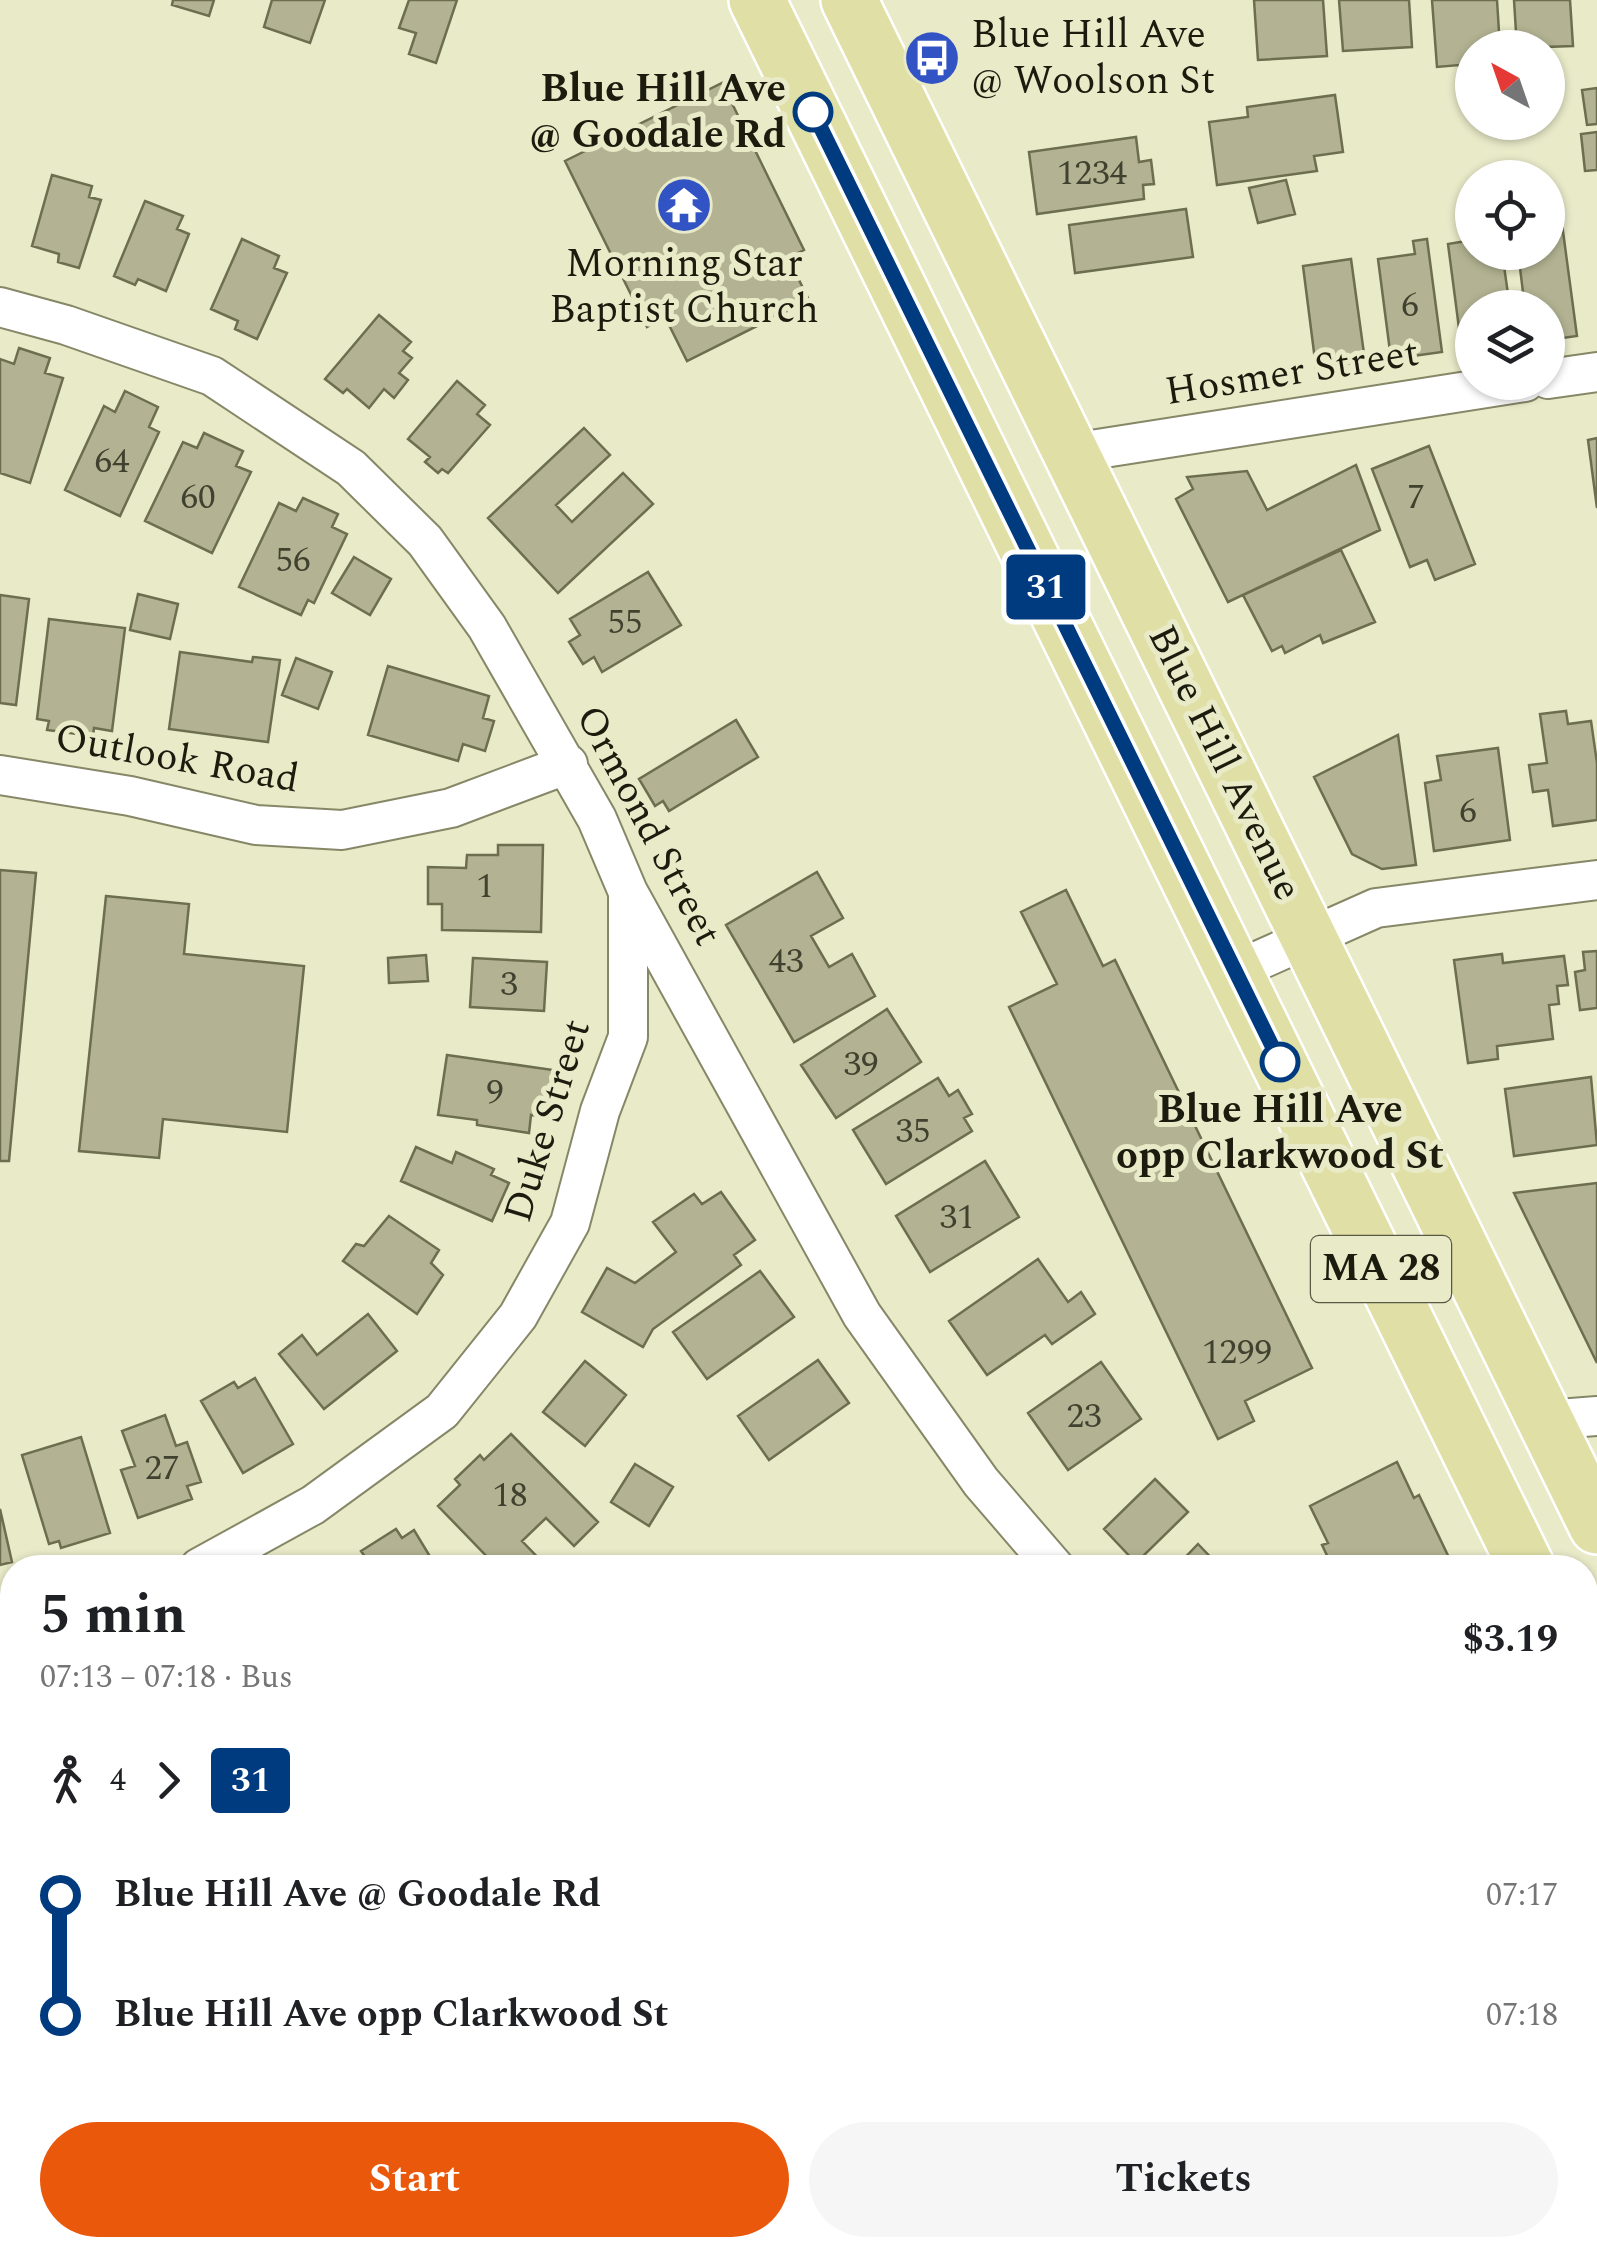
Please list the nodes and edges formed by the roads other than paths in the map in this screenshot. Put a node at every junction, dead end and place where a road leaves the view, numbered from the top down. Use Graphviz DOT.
graph roads {
  1 [pos="758,0"];
  2 [pos="849,0"];
  3 [pos="0,307"];
  4 [pos="1597,372"];
  5 [pos="1565,377"];
  6 [pos="1455,393"];
  7 [pos="1072,453"];
  8 [pos="568,764"];
  9 [pos="0,775"];
  10 [pos="1597,880"];
  11 [pos="628,892"];
  12 [pos="1310,938"];
  13 [pos="1235,971"];
  14 [pos="1571,1418"];
  15 [pos="1597,1526"];
  16 [pos="222,1555"];
  17 [pos="1045,1555"];
  18 [pos="1522,1555"];
  1 -- 13 [label="highway, Blue Hill Avenue / MA 28"];
  2 -- 7 [label="highway, Blue Hill Avenue / MA 28"];
  3 -- 8 [label="street, Ormond Street"];
  4 -- 5 [label="street"];
  6 -- 7 [label="street, Hosmer Street"];
  7 -- 12 [label="highway, Blue Hill Avenue / MA 28"];
  8 -- 9 [label="street, Outlook Road"];
  8 -- 11 [label="street, Ormond Street"];
  10 -- 12 [label="street"];
  11 -- 16 [label="street, Duke Street"];
  11 -- 17 [label="street, Ormond Street"];
  12 -- 13 [label="street"];
  12 -- 14 [label="highway, Blue Hill Avenue / MA 28"];
  13 -- 18 [label="highway, Blue Hill Avenue / MA 28"];
  14 -- 15 [label="highway, Blue Hill Avenue / MA 28"];
}
